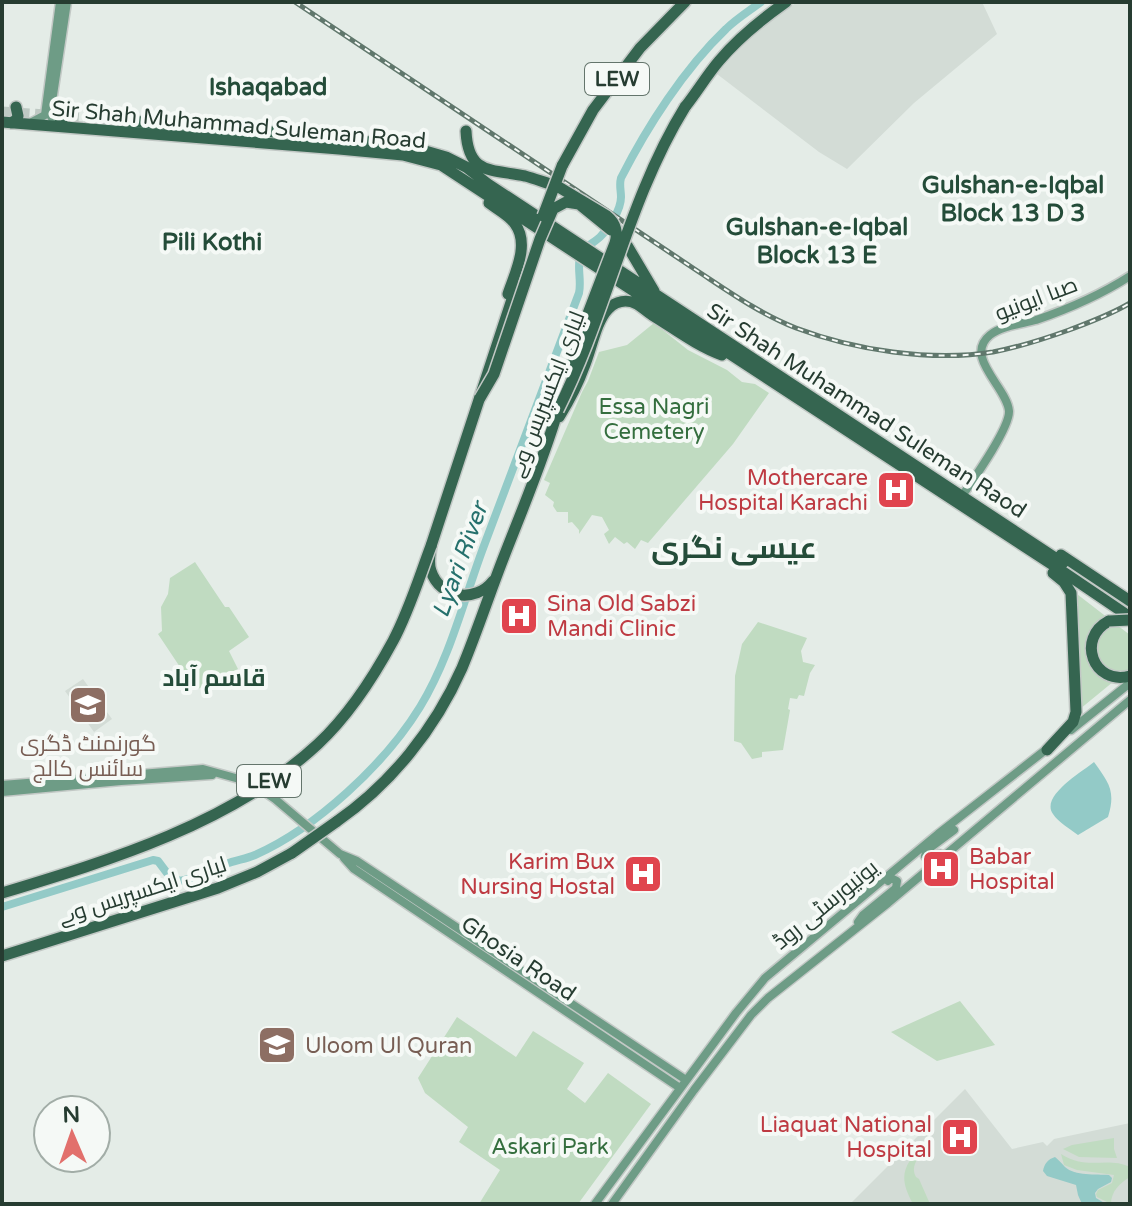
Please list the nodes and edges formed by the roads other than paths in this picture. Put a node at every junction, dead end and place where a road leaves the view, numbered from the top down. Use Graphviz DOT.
graph roads {
  1 [pos="60,2"];
  2 [pos="67,2"];
  3 [pos="685,2"];
  4 [pos="786,2"];
  5 [pos="16,107"];
  6 [pos="66,110"];
  7 [pos="129,121"];
  8 [pos="7,123"];
  9 [pos="27,124"];
  10 [pos="63,126"];
  11 [pos="466,131"];
  12 [pos="443,161"];
  13 [pos="466,167"];
  14 [pos="486,170"];
  15 [pos="473,184"];
  16 [pos="551,231"];
  17 [pos="604,266"];
  18 [pos="1130,276"];
  19 [pos="657,296"];
  20 [pos="741,362"];
  21 [pos="480,398"];
  22 [pos="558,410"];
  23 [pos="554,425"];
  24 [pos="962,496"];
  25 [pos="970,507"];
  26 [pos="431,546"];
  27 [pos="1046,567"];
  28 [pos="497,574"];
  29 [pos="1104,595"];
  30 [pos="1130,601"];
  31 [pos="1130,608"];
  32 [pos="1130,618"];
  33 [pos="1130,627"];
  34 [pos="1130,676"];
  35 [pos="1130,683"];
  36 [pos="1129,701"];
  37 [pos="1047,750"];
  38 [pos="225,775"];
  39 [pos="2,785"];
  40 [pos="2,792"];
  41 [pos="987,797"];
  42 [pos="998,810"];
  43 [pos="2,893"];
  44 [pos="854,904"];
  45 [pos="853,929"];
  46 [pos="2,956"];
  47 [pos="758,986"];
  48 [pos="768,998"];
  49 [pos="683,1084"];
  50 [pos="595,1204"];
  51 [pos="612,1204"];
  1 -- 9 [label="main road"];
  2 -- 10 [label="main road"];
  3 -- 21 [label="highway, لیاری ایکسپریس وے / LEW, bridge"];
  4 -- 22 [label="highway, لیاری ایکسپریس وے, bridge"];
  5 -- 8 [label="highway"];
  6 -- 10 [label="highway"];
  7 -- 12 [label="highway, Sir Shah Muhammad Suleman Road"];
  8 -- 9 [label="highway, Sir Shah Muhammad Suleman Road"];
  9 -- 10 [label="highway, Sir Shah Muhammad Suleman Road"];
  10 -- 12 [label="highway, Sir Shah Muhammad Suleman Road"];
  11 -- 14 [label="highway"];
  12 -- 13 [label="highway, Sir Shah Muhammad Suleman Road"];
  12 -- 15 [label="highway, Sir Shah Muhammad Suleman Road"];
  13 -- 14 [label="highway"];
  13 -- 16 [label="highway, Sir Shah Muhammad Suleman Road"];
  14 -- 22 [label="highway, bridge"];
  15 -- 16 [label="highway, Sir Shah Muhammad Suleman Road"];
  15 -- 21 [label="highway, LEW"];
  16 -- 17 [label="highway"];
  17 -- 19 [label="highway, Sir Shah Muhammad Suleman Raod"];
  17 -- 20 [label="highway"];
  18 -- 24 [label="main road, صبا ایونیو"];
  19 -- 21 [label="highway, LEW, bridge"];
  19 -- 24 [label="highway, Sir Shah Muhammad Suleman Raod"];
  20 -- 23 [label="highway"];
  20 -- 25 [label="highway"];
  21 -- 26 [label="highway, لیاری ایکسپریس وے / LEW"];
  22 -- 23 [label="highway, لیاری ایکسپریس وے"];
  23 -- 28 [label="highway, لیاری ایکسپریس وے"];
  24 -- 25 [label="highway, Sir Shah Muhammad Suleman Raod"];
  25 -- 27 [label="highway"];
  25 -- 29 [label="highway"];
  25 -- 30 [label="highway"];
  26 -- 28 [label="highway"];
  26 -- 43 [label="highway, لیاری ایکسپریس وے / LEW, bridge"];
  27 -- 33 [label="highway"];
  27 -- 37 [label="highway"];
  28 -- 46 [label="highway, لیاری ایکسپریس وے, bridge"];
  29 -- 31 [label="highway"];
  29 -- 32 [label="highway"];
  32 -- 34 [label="highway, bridge"];
  35 -- 37 [label="main road, یونیورسٹی روڈ"];
  36 -- 42 [label="main road, یونیورسٹی روڈ"];
  37 -- 41 [label="main road, یونیورسٹی روڈ"];
  38 -- 39 [label="main road"];
  38 -- 40 [label="main road"];
  38 -- 49 [label="main road, Ghosia Road"];
  41 -- 42 [label="main road"];
  41 -- 44 [label="main road, یونیورسٹی روڈ"];
  42 -- 45 [label="main road, یونیورسٹی روڈ"];
  44 -- 45 [label="main road"];
  44 -- 47 [label="main road, یونیورسٹی روڈ"];
  45 -- 48 [label="main road, یونیورسٹی روڈ"];
  47 -- 48 [label="main road"];
  47 -- 49 [label="main road, یونیورسٹی روڈ"];
  48 -- 51 [label="main road, یونیورسٹی روڈ"];
  49 -- 50 [label="main road, یونیورسٹی روڈ"];
}
